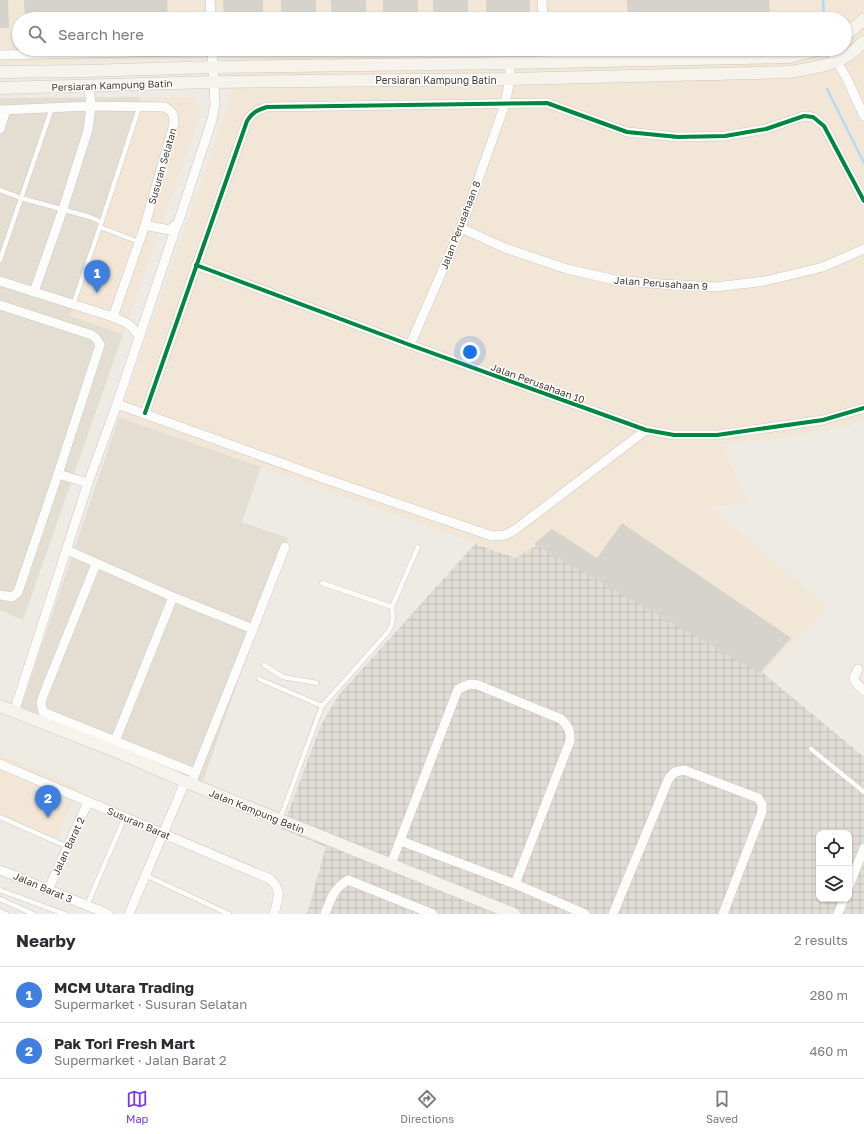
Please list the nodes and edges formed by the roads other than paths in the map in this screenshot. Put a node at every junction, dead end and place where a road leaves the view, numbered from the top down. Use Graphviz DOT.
graph roads {
  1 [pos="210,0"];
  2 [pos="542,0"];
  3 [pos="211,12"];
  4 [pos="542,12"];
  5 [pos="864,19"];
  6 [pos="852,30"];
  7 [pos="864,42"];
  8 [pos="852,52"];
  9 [pos="0,55"];
  10 [pos="12,55"];
  11 [pos="212,56"];
  12 [pos="792,56"];
  13 [pos="834,56"];
  14 [pos="846,56"];
  15 [pos="836,61"];
  16 [pos="510,63"];
  17 [pos="213,67"];
  18 [pos="0,72"];
  19 [pos="510,79"];
  20 [pos="214,82"];
  21 [pos="89,86"];
  22 [pos="0,88"];
  23 [pos="505,104"];
  24 [pos="91,106"];
  25 [pos="52,108"];
  26 [pos="139,108"];
  27 [pos="3,110"];
  28 [pos="864,116"];
  29 [pos="0,129"];
  30 [pos="0,190"];
  31 [pos="21,198"];
  32 [pos="864,201"];
  33 [pos="63,209"];
  34 [pos="178,223"];
  35 [pos="101,225"];
  36 [pos="145,225"];
  37 [pos="461,228"];
  38 [pos="139,242"];
  39 [pos="864,249"];
  40 [pos="0,260"];
  41 [pos="196,264"];
  42 [pos="0,281"];
  43 [pos="34,292"];
  44 [pos="0,305"];
  45 [pos="73,305"];
  46 [pos="113,317"];
  47 [pos="139,338"];
  48 [pos="410,345"];
  49 [pos="117,404"];
  50 [pos="864,408"];
  51 [pos="145,413"];
  52 [pos="646,430"];
  53 [pos="58,474"];
  54 [pos="88,483"];
  55 [pos="286,547"];
  56 [pos="418,547"];
  57 [pos="66,550"];
  58 [pos="96,564"];
  59 [pos="322,583"];
  60 [pos="0,595"];
  61 [pos="173,597"];
  62 [pos="392,607"];
  63 [pos="253,629"];
  64 [pos="264,665"];
  65 [pos="858,669"];
  66 [pos="283,677"];
  67 [pos="259,679"];
  68 [pos="317,683"];
  69 [pos="277,686"];
  70 [pos="864,691"];
  71 [pos="0,706"];
  72 [pos="322,706"];
  73 [pos="14,712"];
  74 [pos="115,746"];
  75 [pos="811,749"];
  76 [pos="0,764"];
  77 [pos="195,773"];
  78 [pos="188,783"];
  79 [pos="864,792"];
  80 [pos="88,802"];
  81 [pos="0,817"];
  82 [pos="125,817"];
  83 [pos="279,820"];
  84 [pos="163,834"];
  85 [pos="401,841"];
  86 [pos="68,847"];
  87 [pos="864,848"];
  88 [pos="391,864"];
  89 [pos="0,870"];
  90 [pos="145,875"];
  91 [pos="852,878"];
  92 [pos="515,884"];
  93 [pos="0,890"];
  94 [pos="48,890"];
  95 [pos="0,899"];
  96 [pos="843,902"];
  97 [pos="87,906"];
  98 [pos="0,911"];
  99 [pos="6,914"];
  100 [pos="33,914"];
  101 [pos="65,914"];
  102 [pos="108,914"];
  103 [pos="129,914"];
  104 [pos="229,914"];
  105 [pos="274,914"];
  106 [pos="325,914"];
  107 [pos="433,914"];
  108 [pos="514,914"];
  109 [pos="585,914"];
  110 [pos="612,914"];
  111 [pos="724,914"];
  112 [pos="838,914"];
  1 -- 3 [label="street"];
  2 -- 4 [label="street"];
  5 -- 6 [label="street"];
  7 -- 8 [label="street, Persiaran Kampung Batin"];
  9 -- 10 [label="street"];
  11 -- 17 [label="street"];
  12 -- 16 [label="street, Persiaran Kampung Batin"];
  13 -- 15 [label="street"];
  14 -- 15 [label="street, Persiaran Kampung Batin"];
  15 -- 19 [label="street, Persiaran Kampung Batin"];
  15 -- 28 [label="street"];
  16 -- 17 [label="street, Persiaran Kampung Batin"];
  16 -- 19 [label="street, Jalan Perusahaan 8"];
  17 -- 18 [label="street, Persiaran Kampung Batin"];
  17 -- 20 [label="street"];
  19 -- 20 [label="street, Persiaran Kampung Batin"];
  19 -- 23 [label="street, Jalan Perusahaan 8"];
  20 -- 21 [label="street, Persiaran Kampung Batin"];
  20 -- 34 [label="street"];
  21 -- 22 [label="street, Persiaran Kampung Batin"];
  21 -- 24 [label="street"];
  23 -- 32 [label="street"];
  23 -- 37 [label="street, Jalan Perusahaan 8"];
  23 -- 41 [label="street"];
  24 -- 25 [label="street, Susuran Selatan"];
  24 -- 26 [label="street, Susuran Selatan"];
  24 -- 33 [label="street"];
  25 -- 27 [label="street, Susuran Selatan"];
  25 -- 31 [label="lane"];
  26 -- 35 [label="lane"];
  26 -- 36 [label="street, Susuran Selatan"];
  27 -- 29 [label="street"];
  30 -- 31 [label="lane"];
  31 -- 33 [label="lane"];
  31 -- 40 [label="lane"];
  33 -- 35 [label="lane"];
  33 -- 43 [label="street"];
  34 -- 36 [label="street"];
  34 -- 47 [label="street"];
  35 -- 38 [label="lane"];
  35 -- 45 [label="lane"];
  36 -- 38 [label="street, Susuran Selatan"];
  37 -- 39 [label="street, Jalan Perusahaan 9"];
  37 -- 48 [label="street, Jalan Perusahaan 8"];
  38 -- 46 [label="street, Susuran Selatan"];
  41 -- 48 [label="street, Jalan Perusahaan 10"];
  41 -- 51 [label="street"];
  42 -- 43 [label="street"];
  43 -- 45 [label="street"];
  44 -- 53 [label="street"];
  45 -- 46 [label="street"];
  46 -- 47 [label="street"];
  47 -- 49 [label="street"];
  48 -- 52 [label="street, Jalan Perusahaan 10"];
  49 -- 51 [label="street"];
  49 -- 54 [label="street"];
  50 -- 52 [label="street, Jalan Perusahaan 10"];
  51 -- 52 [label="street"];
  53 -- 54 [label="street"];
  53 -- 60 [label="street"];
  54 -- 57 [label="street"];
  55 -- 63 [label="street"];
  56 -- 62 [label="lane"];
  57 -- 58 [label="street"];
  57 -- 73 [label="street"];
  58 -- 61 [label="street"];
  58 -- 74 [label="street"];
  59 -- 62 [label="lane"];
  61 -- 63 [label="street"];
  61 -- 74 [label="street"];
  62 -- 72 [label="lane"];
  63 -- 77 [label="street"];
  64 -- 66 [label="lane"];
  65 -- 70 [label="street"];
  66 -- 68 [label="lane"];
  66 -- 69 [label="lane"];
  67 -- 69 [label="lane"];
  69 -- 72 [label="lane"];
  71 -- 73 [label="street, Jalan Kampung Batin"];
  72 -- 83 [label="lane"];
  73 -- 74 [label="street, Jalan Kampung Batin"];
  74 -- 77 [label="street"];
  74 -- 78 [label="street, Jalan Kampung Batin"];
  75 -- 79 [label="lane"];
  76 -- 80 [label="street, Susuran Barat"];
  77 -- 78 [label="street"];
  78 -- 83 [label="street, Jalan Kampung Batin"];
  78 -- 84 [label="street"];
  80 -- 82 [label="street, Susuran Barat"];
  80 -- 86 [label="street, Jalan Barat 2"];
  81 -- 86 [label="lane"];
  82 -- 84 [label="street, Susuran Barat"];
  82 -- 97 [label="lane"];
  83 -- 88 [label="street, Jalan Kampung Batin"];
  84 -- 90 [label="street"];
  84 -- 105 [label="street, Susuran Barat"];
  85 -- 88 [label="street"];
  85 -- 92 [label="street"];
  85 -- 92 [label="street"];
  86 -- 94 [label="street, Jalan Barat 2"];
  87 -- 91 [label="street"];
  88 -- 108 [label="street, Jalan Kampung Batin"];
  89 -- 94 [label="street, Jalan Barat 3"];
  90 -- 103 [label="street"];
  90 -- 104 [label="lane"];
  92 -- 109 [label="street"];
  93 -- 101 [label="lane"];
  94 -- 97 [label="street, Jalan Barat 3"];
  95 -- 100 [label="lane"];
  96 -- 112 [label="street"];
  97 -- 102 [label="street, Jalan Barat 3"];
  98 -- 99 [label="lane"];
  106 -- 107 [label="street"];
  110 -- 111 [label="street"];
}
